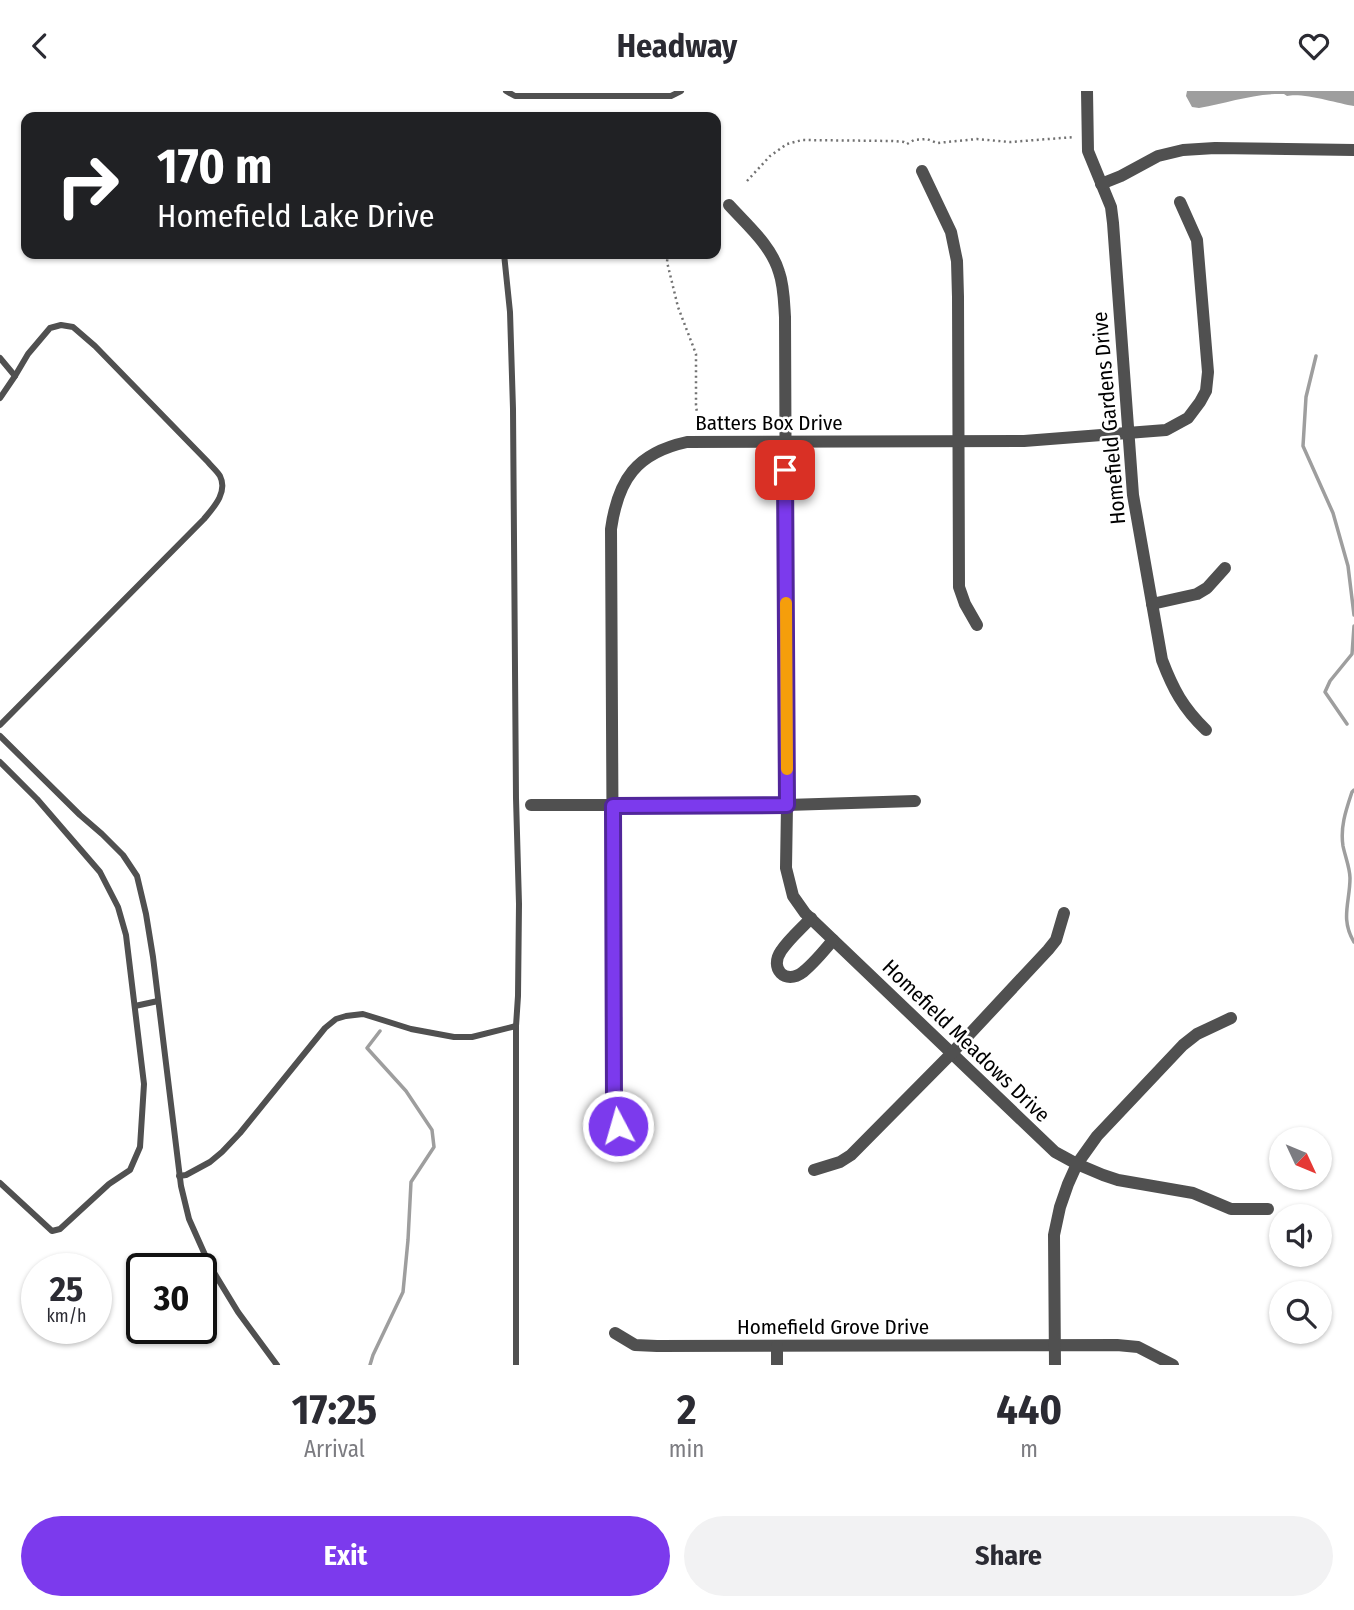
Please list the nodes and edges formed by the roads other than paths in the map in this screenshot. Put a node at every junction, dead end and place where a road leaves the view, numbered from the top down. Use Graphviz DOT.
graph roads {
  1 [pos="506,91"];
  2 [pos="681,91"];
  3 [pos="1087,91"];
  4 [pos="1354,150"];
  5 [pos="922,170"];
  6 [pos="1101,184"];
  7 [pos="1180,202"];
  8 [pos="729,205"];
  9 [pos="505,259"];
  10 [pos="0,358"];
  11 [pos="15,376"];
  12 [pos="0,398"];
  13 [pos="1128,434"];
  14 [pos="785,442"];
  15 [pos="959,442"];
  16 [pos="1224,568"];
  17 [pos="1152,604"];
  18 [pos="977,625"];
  19 [pos="0,725"];
  20 [pos="1206,730"];
  21 [pos="0,736"];
  22 [pos="0,762"];
  23 [pos="915,801"];
  24 [pos="531,805"];
  25 [pos="787,805"];
  26 [pos="613,806"];
  27 [pos="1064,913"];
  28 [pos="811,918"];
  29 [pos="833,940"];
  30 [pos="158,1001"];
  31 [pos="135,1006"];
  32 [pos="1231,1018"];
  33 [pos="516,1026"];
  34 [pos="951,1054"];
  35 [pos="627,1151"];
  36 [pos="1077,1164"];
  37 [pos="814,1170"];
  38 [pos="179,1176"];
  39 [pos="0,1183"];
  40 [pos="1268,1209"];
  41 [pos="615,1333"];
  42 [pos="1055,1345"];
  43 [pos="777,1346"];
  44 [pos="277,1365"];
  45 [pos="516,1365"];
  46 [pos="777,1365"];
  47 [pos="1055,1365"];
  48 [pos="1174,1365"];
  1 -- 2 [label="lane"];
  3 -- 6 [label="street, Homefield Gardens Drive"];
  4 -- 6 [label="street"];
  5 -- 15 [label="street"];
  6 -- 13 [label="street, Homefield Gardens Drive"];
  7 -- 13 [label="street, Batters Box Drive"];
  8 -- 14 [label="street, Homefield Meadows Drive"];
  9 -- 33 [label="lane"];
  10 -- 11 [label="lane"];
  11 -- 12 [label="lane"];
  11 -- 19 [label="lane"];
  13 -- 15 [label="street, Batters Box Drive"];
  13 -- 17 [label="street, Homefield Gardens Drive"];
  14 -- 15 [label="street, Batters Box Drive"];
  14 -- 25 [label="street, Homefield Meadows Drive"];
  14 -- 26 [label="street, Batters Box Drive"];
  15 -- 18 [label="street"];
  16 -- 17 [label="street"];
  17 -- 20 [label="street, Homefield Gardens Drive"];
  21 -- 30 [label="lane"];
  22 -- 31 [label="lane"];
  23 -- 25 [label="street"];
  24 -- 26 [label="street"];
  25 -- 26 [label="street"];
  25 -- 28 [label="street, Homefield Meadows Drive"];
  26 -- 35 [label="street, Batters Box Drive"];
  27 -- 34 [label="street"];
  28 -- 29 [label="street, Homefield Meadows Drive"];
  28 -- 29 [label="street"];
  29 -- 34 [label="street, Homefield Meadows Drive"];
  30 -- 31 [label="lane"];
  30 -- 38 [label="lane"];
  31 -- 39 [label="lane"];
  32 -- 36 [label="street"];
  33 -- 38 [label="lane"];
  33 -- 45 [label="lane"];
  34 -- 36 [label="street, Homefield Meadows Drive"];
  34 -- 37 [label="street"];
  36 -- 40 [label="street, Homefield Meadows Drive"];
  36 -- 42 [label="street"];
  38 -- 44 [label="lane"];
  41 -- 43 [label="street, Homefield Grove Drive"];
  42 -- 43 [label="street, Homefield Grove Drive"];
  42 -- 47 [label="street"];
  42 -- 48 [label="street, Homefield Grove Drive"];
  43 -- 46 [label="street"];
}
